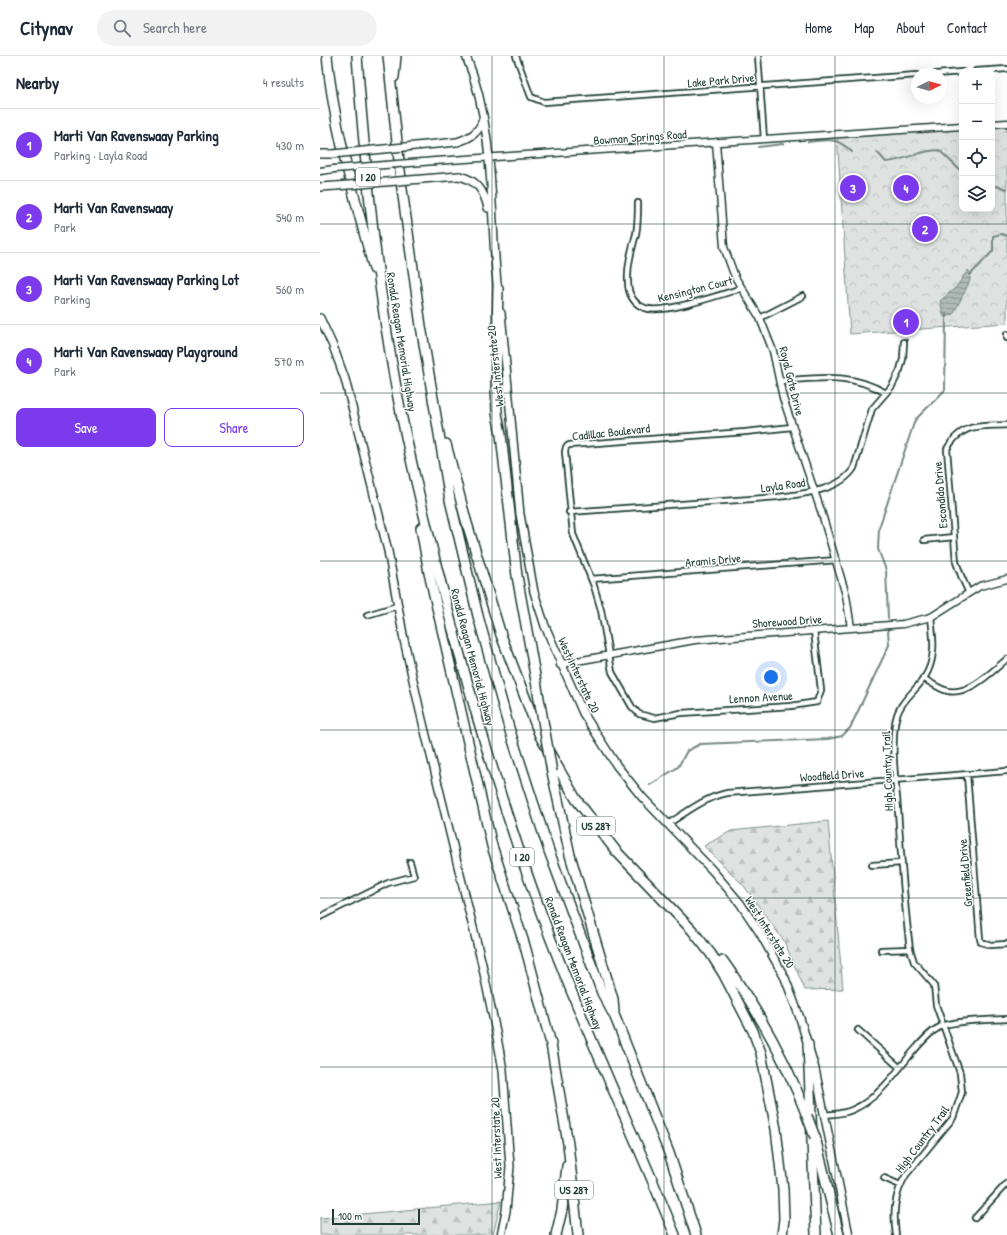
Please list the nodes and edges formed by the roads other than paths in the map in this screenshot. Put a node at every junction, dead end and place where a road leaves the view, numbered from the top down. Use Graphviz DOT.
graph roads {
  1 [pos="327,56"];
  2 [pos="357,56"];
  3 [pos="388,56"];
  4 [pos="396,56"];
  5 [pos="466,56"];
  6 [pos="516,56"];
  7 [pos="758,56"];
  8 [pos="1007,69"];
  9 [pos="995,70"];
  10 [pos="959,72"];
  11 [pos="947,73"];
  12 [pos="911,75"];
  13 [pos="760,86"];
  14 [pos="392,103"];
  15 [pos="484,116"];
  16 [pos="1007,123"];
  17 [pos="995,124"];
  18 [pos="959,126"];
  19 [pos="764,139"];
  20 [pos="716,142"];
  21 [pos="320,154"];
  22 [pos="489,157"];
  23 [pos="320,170"];
  24 [pos="320,187"];
  25 [pos="638,203"];
  26 [pos="492,224"];
  27 [pos="498,288"];
  28 [pos="742,288"];
  29 [pos="803,296"];
  30 [pos="381,298"];
  31 [pos="320,318"];
  32 [pos="760,318"];
  33 [pos="1007,334"];
  34 [pos="1007,338"];
  35 [pos="904,342"];
  36 [pos="780,382"];
  37 [pos="432,392"];
  38 [pos="886,393"];
  39 [pos="1007,425"];
  40 [pos="792,427"];
  41 [pos="411,465"];
  42 [pos="814,490"];
  43 [pos="569,512"];
  44 [pos="954,537"];
  45 [pos="924,540"];
  46 [pos="836,560"];
  47 [pos="591,579"];
  48 [pos="1007,579"];
  49 [pos="969,592"];
  50 [pos="397,606"];
  51 [pos="367,615"];
  52 [pos="931,617"];
  53 [pos="851,628"];
  54 [pos="814,630"];
  55 [pos="607,655"];
  56 [pos="1007,659"];
  57 [pos="560,665"];
  58 [pos="923,678"];
  59 [pos="636,711"];
  60 [pos="1007,771"];
  61 [pos="967,775"];
  62 [pos="896,780"];
  63 [pos="668,824"];
  64 [pos="410,862"];
  65 [pos="902,863"];
  66 [pos="872,866"];
  67 [pos="320,917"];
  68 [pos="1007,944"];
  69 [pos="881,950"];
  70 [pos="910,950"];
  71 [pos="711,954"];
  72 [pos="615,1017"];
  73 [pos="1007,1019"];
  74 [pos="943,1026"];
  75 [pos="858,1030"];
  76 [pos="808,1044"];
  77 [pos="900,1068"];
  78 [pos="824,1115"];
  79 [pos="568,1144"];
  80 [pos="884,1178"];
  81 [pos="1007,1183"];
  82 [pos="900,1185"];
  83 [pos="975,1218"];
  84 [pos="501,1235"];
  85 [pos="556,1235"];
  86 [pos="578,1235"];
  87 [pos="675,1235"];
  88 [pos="696,1235"];
  89 [pos="782,1235"];
  90 [pos="816,1235"];
  91 [pos="839,1235"];
  92 [pos="849,1235"];
  93 [pos="896,1235"];
  1 -- 30 [label="highway"];
  2 -- 30 [label="highway, Ronald Reagan Memorial Highway / I 20"];
  3 -- 14 [label="highway, Ronald Reagan Memorial Highway / I 20"];
  4 -- 14 [label="highway"];
  5 -- 15 [label="main road, West Interstate 20"];
  6 -- 13 [label="street, Lake Park Drive"];
  7 -- 13 [label="street"];
  8 -- 9 [label="street"];
  10 -- 11 [label="street"];
  12 -- 13 [label="street, Lake Park Drive"];
  13 -- 19 [label="street"];
  14 -- 37 [label="highway, Ronald Reagan Memorial Highway / I 20"];
  15 -- 21 [label="main road, bridge"];
  15 -- 22 [label="main road, West Interstate 20"];
  16 -- 17 [label="street"];
  18 -- 19 [label="street, Bowman Springs Road"];
  19 -- 20 [label="street, Bowman Springs Road"];
  20 -- 22 [label="street, Bowman Springs Road"];
  20 -- 28 [label="street, Royal Gate Drive"];
  22 -- 23 [label="street, Bowman Springs Road, bridge"];
  22 -- 26 [label="main road, West Interstate 20"];
  24 -- 26 [label="main road, bridge"];
  25 -- 28 [label="street, Kensington Court"];
  26 -- 27 [label="main road, West Interstate 20"];
  27 -- 57 [label="main road, West Interstate 20"];
  27 -- 72 [label="highway, bridge"];
  28 -- 32 [label="street, Royal Gate Drive"];
  29 -- 32 [label="street"];
  30 -- 41 [label="highway, Ronald Reagan Memorial Highway / I 20"];
  31 -- 50 [label="main road, West Interstate 20"];
  32 -- 36 [label="street, Royal Gate Drive"];
  33 -- 34 [label="street"];
  35 -- 38 [label="street, Layla Road"];
  36 -- 38 [label="street"];
  36 -- 40 [label="street, Royal Gate Drive"];
  37 -- 71 [label="highway, US 287"];
  37 -- 72 [label="highway, Ronald Reagan Memorial Highway / I 20"];
  38 -- 42 [label="street, Layla Road"];
  39 -- 44 [label="street, Escondido Drive"];
  40 -- 42 [label="street, Royal Gate Drive"];
  40 -- 43 [label="street, Cadillac Boulevard"];
  41 -- 79 [label="highway, US 287"];
  41 -- 87 [label="highway, Ronald Reagan Memorial Highway / I 20"];
  42 -- 43 [label="street, Layla Road"];
  42 -- 46 [label="street, Royal Gate Drive"];
  43 -- 47 [label="street, Cadillac Boulevard"];
  44 -- 45 [label="street, Escondido Drive"];
  44 -- 49 [label="street, Escondido Drive"];
  46 -- 47 [label="street, Aramis Drive"];
  46 -- 53 [label="street, Royal Gate Drive"];
  47 -- 55 [label="street, Cadillac Boulevard"];
  48 -- 49 [label="street, Shorewood Drive"];
  49 -- 52 [label="street, Shorewood Drive"];
  50 -- 51 [label="street"];
  50 -- 84 [label="main road, West Interstate 20"];
  52 -- 53 [label="street, Shorewood Drive"];
  52 -- 58 [label="street, High Country Trail"];
  53 -- 54 [label="street, Shorewood Drive"];
  54 -- 55 [label="street, Shorewood Drive"];
  54 -- 59 [label="street, Lennon Avenue"];
  55 -- 57 [label="street, Shorewood Drive"];
  55 -- 59 [label="street, Cadillac Boulevard"];
  56 -- 58 [label="street"];
  57 -- 63 [label="main road, West Interstate 20"];
  58 -- 62 [label="street, High Country Trail"];
  60 -- 61 [label="street, Woodfield Drive"];
  61 -- 62 [label="street, Woodfield Drive"];
  61 -- 68 [label="street, Greenfield Drive"];
  62 -- 63 [label="street, Woodfield Drive"];
  62 -- 65 [label="street, High Country Trail"];
  63 -- 76 [label="main road, West Interstate 20"];
  64 -- 67 [label="street"];
  65 -- 66 [label="street"];
  65 -- 70 [label="street, High Country Trail"];
  69 -- 70 [label="street"];
  70 -- 74 [label="street, High Country Trail"];
  71 -- 89 [label="highway, US 287"];
  71 -- 91 [label="highway, bridge"];
  72 -- 88 [label="highway, Ronald Reagan Memorial Highway / I 20"];
  73 -- 74 [label="street"];
  74 -- 77 [label="street"];
  74 -- 82 [label="street, High Country Trail"];
  75 -- 77 [label="street"];
  76 -- 78 [label="main road, West Interstate 20"];
  76 -- 90 [label="highway"];
  77 -- 78 [label="street"];
  78 -- 92 [label="main road, West Interstate 20"];
  79 -- 85 [label="highway"];
  79 -- 86 [label="highway, US 287"];
  80 -- 82 [label="street, High Country Trail"];
  81 -- 83 [label="street"];
  82 -- 93 [label="street, High Country Trail"];
}
